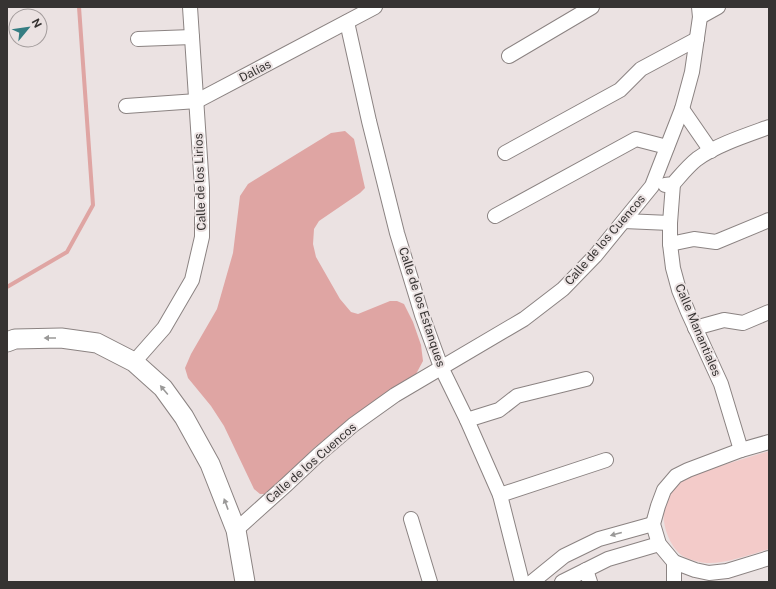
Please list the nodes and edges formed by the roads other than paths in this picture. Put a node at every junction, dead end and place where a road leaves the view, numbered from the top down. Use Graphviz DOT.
graph roads {
  1 [pos="190,7"];
  2 [pos="375,7"];
  3 [pos="592,7"];
  4 [pos="718,7"];
  5 [pos="699,12"];
  6 [pos="347,22"];
  7 [pos="192,37"];
  8 [pos="138,39"];
  9 [pos="697,39"];
  10 [pos="509,56"];
  11 [pos="197,101"];
  12 [pos="126,106"];
  13 [pos="682,108"];
  14 [pos="769,127"];
  15 [pos="667,147"];
  16 [pos="711,151"];
  17 [pos="505,153"];
  18 [pos="674,184"];
  19 [pos="652,186"];
  20 [pos="495,216"];
  21 [pos="769,220"];
  22 [pos="624,221"];
  23 [pos="670,223"];
  24 [pos="670,244"];
  25 [pos="769,312"];
  26 [pos="695,328"];
  27 [pos="7,342"];
  28 [pos="134,362"];
  29 [pos="441,367"];
  30 [pos="586,379"];
  31 [pos="467,420"];
  32 [pos="769,442"];
  33 [pos="741,450"];
  34 [pos="606,460"];
  35 [pos="500,495"];
  36 [pos="412,519"];
  37 [pos="653,524"];
  38 [pos="236,530"];
  39 [pos="659,544"];
  40 [pos="769,558"];
  41 [pos="674,562"];
  42 [pos="588,576"];
  43 [pos="245,582"];
  44 [pos="430,582"];
  45 [pos="522,582"];
  46 [pos="532,582"];
  47 [pos="562,582"];
  48 [pos="674,582"];
  1 -- 7 [label="street, Calle de los Lirios"];
  2 -- 6 [label="street, Dalías"];
  3 -- 10 [label="street"];
  4 -- 5 [label="street"];
  5 -- 9 [label="street, Calle de los Cuencos"];
  6 -- 11 [label="street, Dalías"];
  6 -- 29 [label="street, Calle de los Estanques"];
  7 -- 8 [label="street"];
  7 -- 11 [label="street, Calle de los Lirios"];
  9 -- 13 [label="street, Calle de los Cuencos"];
  9 -- 17 [label="street"];
  11 -- 12 [label="street, Dalías"];
  11 -- 28 [label="street, Calle de los Lirios"];
  13 -- 15 [label="street, Calle de los Cuencos"];
  13 -- 16 [label="street"];
  14 -- 16 [label="street"];
  15 -- 19 [label="street, Calle de los Cuencos"];
  15 -- 20 [label="street"];
  16 -- 18 [label="street"];
  18 -- 19 [label="street"];
  18 -- 23 [label="street, Calle Manantiales"];
  19 -- 22 [label="street, Calle de los Cuencos"];
  21 -- 24 [label="street"];
  22 -- 23 [label="street"];
  22 -- 29 [label="street, Calle de los Cuencos"];
  23 -- 24 [label="street, Calle Manantiales"];
  24 -- 26 [label="street, Calle Manantiales"];
  25 -- 26 [label="street"];
  26 -- 33 [label="street, Calle Manantiales"];
  28 -- 27 [label="street, one-way"];
  38 -- 28 [label="street, one-way"];
  29 -- 31 [label="street, Calle de los Estanques"];
  29 -- 38 [label="street, Calle de los Cuencos"];
  30 -- 31 [label="street"];
  31 -- 35 [label="street, Calle de los Estanques"];
  32 -- 33 [label="street"];
  33 -- 37 [label="street"];
  34 -- 35 [label="street"];
  35 -- 45 [label="street, Calle de los Estanques"];
  36 -- 44 [label="street"];
  37 -- 39 [label="street"];
  37 -- 46 [label="street, one-way"];
  38 -- 43 [label="street"];
  39 -- 41 [label="street"];
  39 -- 42 [label="street"];
  40 -- 41 [label="street"];
  41 -- 48 [label="street"];
  42 -- 47 [label="street"];
}
